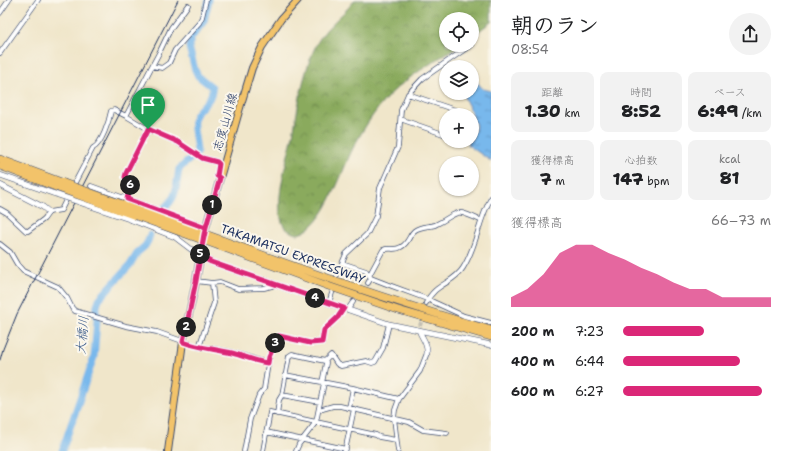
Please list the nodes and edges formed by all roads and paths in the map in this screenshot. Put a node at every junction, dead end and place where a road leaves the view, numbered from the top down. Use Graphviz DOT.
graph roads {
  1 [pos="9,0"];
  2 [pos="38,0"];
  3 [pos="206,0"];
  4 [pos="298,0"];
  5 [pos="188,5"];
  6 [pos="0,13"];
  7 [pos="461,52"];
  8 [pos="0,53"];
  9 [pos="152,66"];
  10 [pos="408,94"];
  11 [pos="449,108"];
  12 [pos="126,116"];
  13 [pos="401,120"];
  14 [pos="148,129"];
  15 [pos="439,133"];
  16 [pos="0,159"];
  17 [pos="0,166"];
  18 [pos="0,175"];
  19 [pos="220,178"];
  20 [pos="0,185"];
  21 [pos="63,186"];
  22 [pos="91,186"];
  23 [pos="491,198"];
  24 [pos="127,199"];
  25 [pos="0,209"];
  26 [pos="50,212"];
  27 [pos="480,220"];
  28 [pos="206,228"];
  29 [pos="220,243"];
  30 [pos="0,244"];
  31 [pos="200,256"];
  32 [pos="342,262"];
  33 [pos="338,275"];
  34 [pos="370,276"];
  35 [pos="196,281"];
  36 [pos="212,283"];
  37 [pos="273,283"];
  38 [pos="368,283"];
  39 [pos="332,293"];
  40 [pos="427,301"];
  41 [pos="329,302"];
  42 [pos="353,302"];
  43 [pos="346,309"];
  44 [pos="491,323"];
  45 [pos="390,324"];
  46 [pos="419,328"];
  47 [pos="491,330"];
  48 [pos="491,337"];
  49 [pos="183,342"];
  50 [pos="491,345"];
  51 [pos="199,347"];
  52 [pos="427,353"];
  53 [pos="325,361"];
  54 [pos="268,363"];
  55 [pos="285,375"];
  56 [pos="323,383"];
  57 [pos="353,388"];
  58 [pos="282,395"];
  59 [pos="399,399"];
  60 [pos="320,402"];
  61 [pos="349,408"];
  62 [pos="354,409"];
  63 [pos="319,410"];
  64 [pos="277,414"];
  65 [pos="394,418"];
  66 [pos="316,422"];
  67 [pos="350,429"];
  68 [pos="266,432"];
  69 [pos="447,433"];
  70 [pos="302,440"];
  71 [pos="396,440"];
  72 [pos="345,450"];
  73 [pos="168,451"];
  74 [pos="244,451"];
  75 [pos="263,451"];
  76 [pos="296,451"];
  77 [pos="398,451"];
  1 -- 6 [label="street"];
  2 -- 8 [label="street"];
  3 -- 9 [label="street"];
  4 -- 19 [label="main road, 志度山川線"];
  5 -- 9 [label="street"];
  7 -- 10 [label="street"];
  9 -- 12 [label="street"];
  10 -- 11 [label="street"];
  10 -- 13 [label="street"];
  12 -- 14 [label="street"];
  12 -- 26 [label="street"];
  13 -- 15 [label="street"];
  13 -- 32 [label="street"];
  14 -- 19 [label="street"];
  14 -- 24 [label="street"];
  16 -- 21 [label="highway, TAKAMATSU EXPRESSWAY"];
  17 -- 21 [label="highway, TAKAMATSU EXPRESSWAY"];
  18 -- 31 [label="street, bridge"];
  19 -- 28 [label="main road, 志度山川線"];
  20 -- 26 [label="street"];
  21 -- 29 [label="highway, TAKAMATSU EXPRESSWAY, bridge"];
  22 -- 24 [label="street"];
  23 -- 27 [label="street"];
  24 -- 28 [label="street"];
  25 -- 26 [label="street"];
  27 -- 34 [label="street"];
  27 -- 40 [label="street"];
  28 -- 31 [label="main road, 志度山川線"];
  29 -- 47 [label="highway, TAKAMATSU EXPRESSWAY"];
  29 -- 48 [label="highway, TAKAMATSU EXPRESSWAY"];
  30 -- 49 [label="street"];
  31 -- 35 [label="main road, 志度山川線"];
  31 -- 37 [label="street"];
  32 -- 33 [label="street"];
  32 -- 34 [label="street"];
  34 -- 38 [label="street"];
  34 -- 40 [label="street"];
  35 -- 36 [label="street"];
  35 -- 49 [label="main road, 志度山川線"];
  36 -- 37 [label="street"];
  36 -- 51 [label="street"];
  37 -- 41 [label="street"];
  39 -- 41 [label="street"];
  40 -- 44 [label="street"];
  41 -- 43 [label="street"];
  42 -- 43 [label="street"];
  43 -- 45 [label="street"];
  43 -- 54 [label="street"];
  45 -- 46 [label="street"];
  45 -- 53 [label="street"];
  46 -- 50 [label="street"];
  46 -- 52 [label="street"];
  49 -- 51 [label="street"];
  49 -- 73 [label="main road, 志度山川線"];
  51 -- 54 [label="street"];
  52 -- 59 [label="street"];
  53 -- 55 [label="street"];
  53 -- 56 [label="street"];
  54 -- 74 [label="street"];
  55 -- 56 [label="street"];
  55 -- 58 [label="street"];
  56 -- 57 [label="street"];
  56 -- 60 [label="street"];
  57 -- 59 [label="street"];
  57 -- 61 [label="street"];
  58 -- 60 [label="street"];
  58 -- 64 [label="street"];
  59 -- 65 [label="street"];
  60 -- 63 [label="street"];
  61 -- 62 [label="street"];
  61 -- 63 [label="street"];
  62 -- 65 [label="street"];
  62 -- 67 [label="street"];
  63 -- 66 [label="street"];
  64 -- 66 [label="street"];
  64 -- 68 [label="street"];
  65 -- 69 [label="street"];
  65 -- 71 [label="street"];
  66 -- 67 [label="street"];
  66 -- 70 [label="street"];
  67 -- 71 [label="street"];
  67 -- 72 [label="street"];
  68 -- 70 [label="street"];
  68 -- 75 [label="street"];
  70 -- 72 [label="street"];
  70 -- 76 [label="street"];
  71 -- 77 [label="street"];
}
